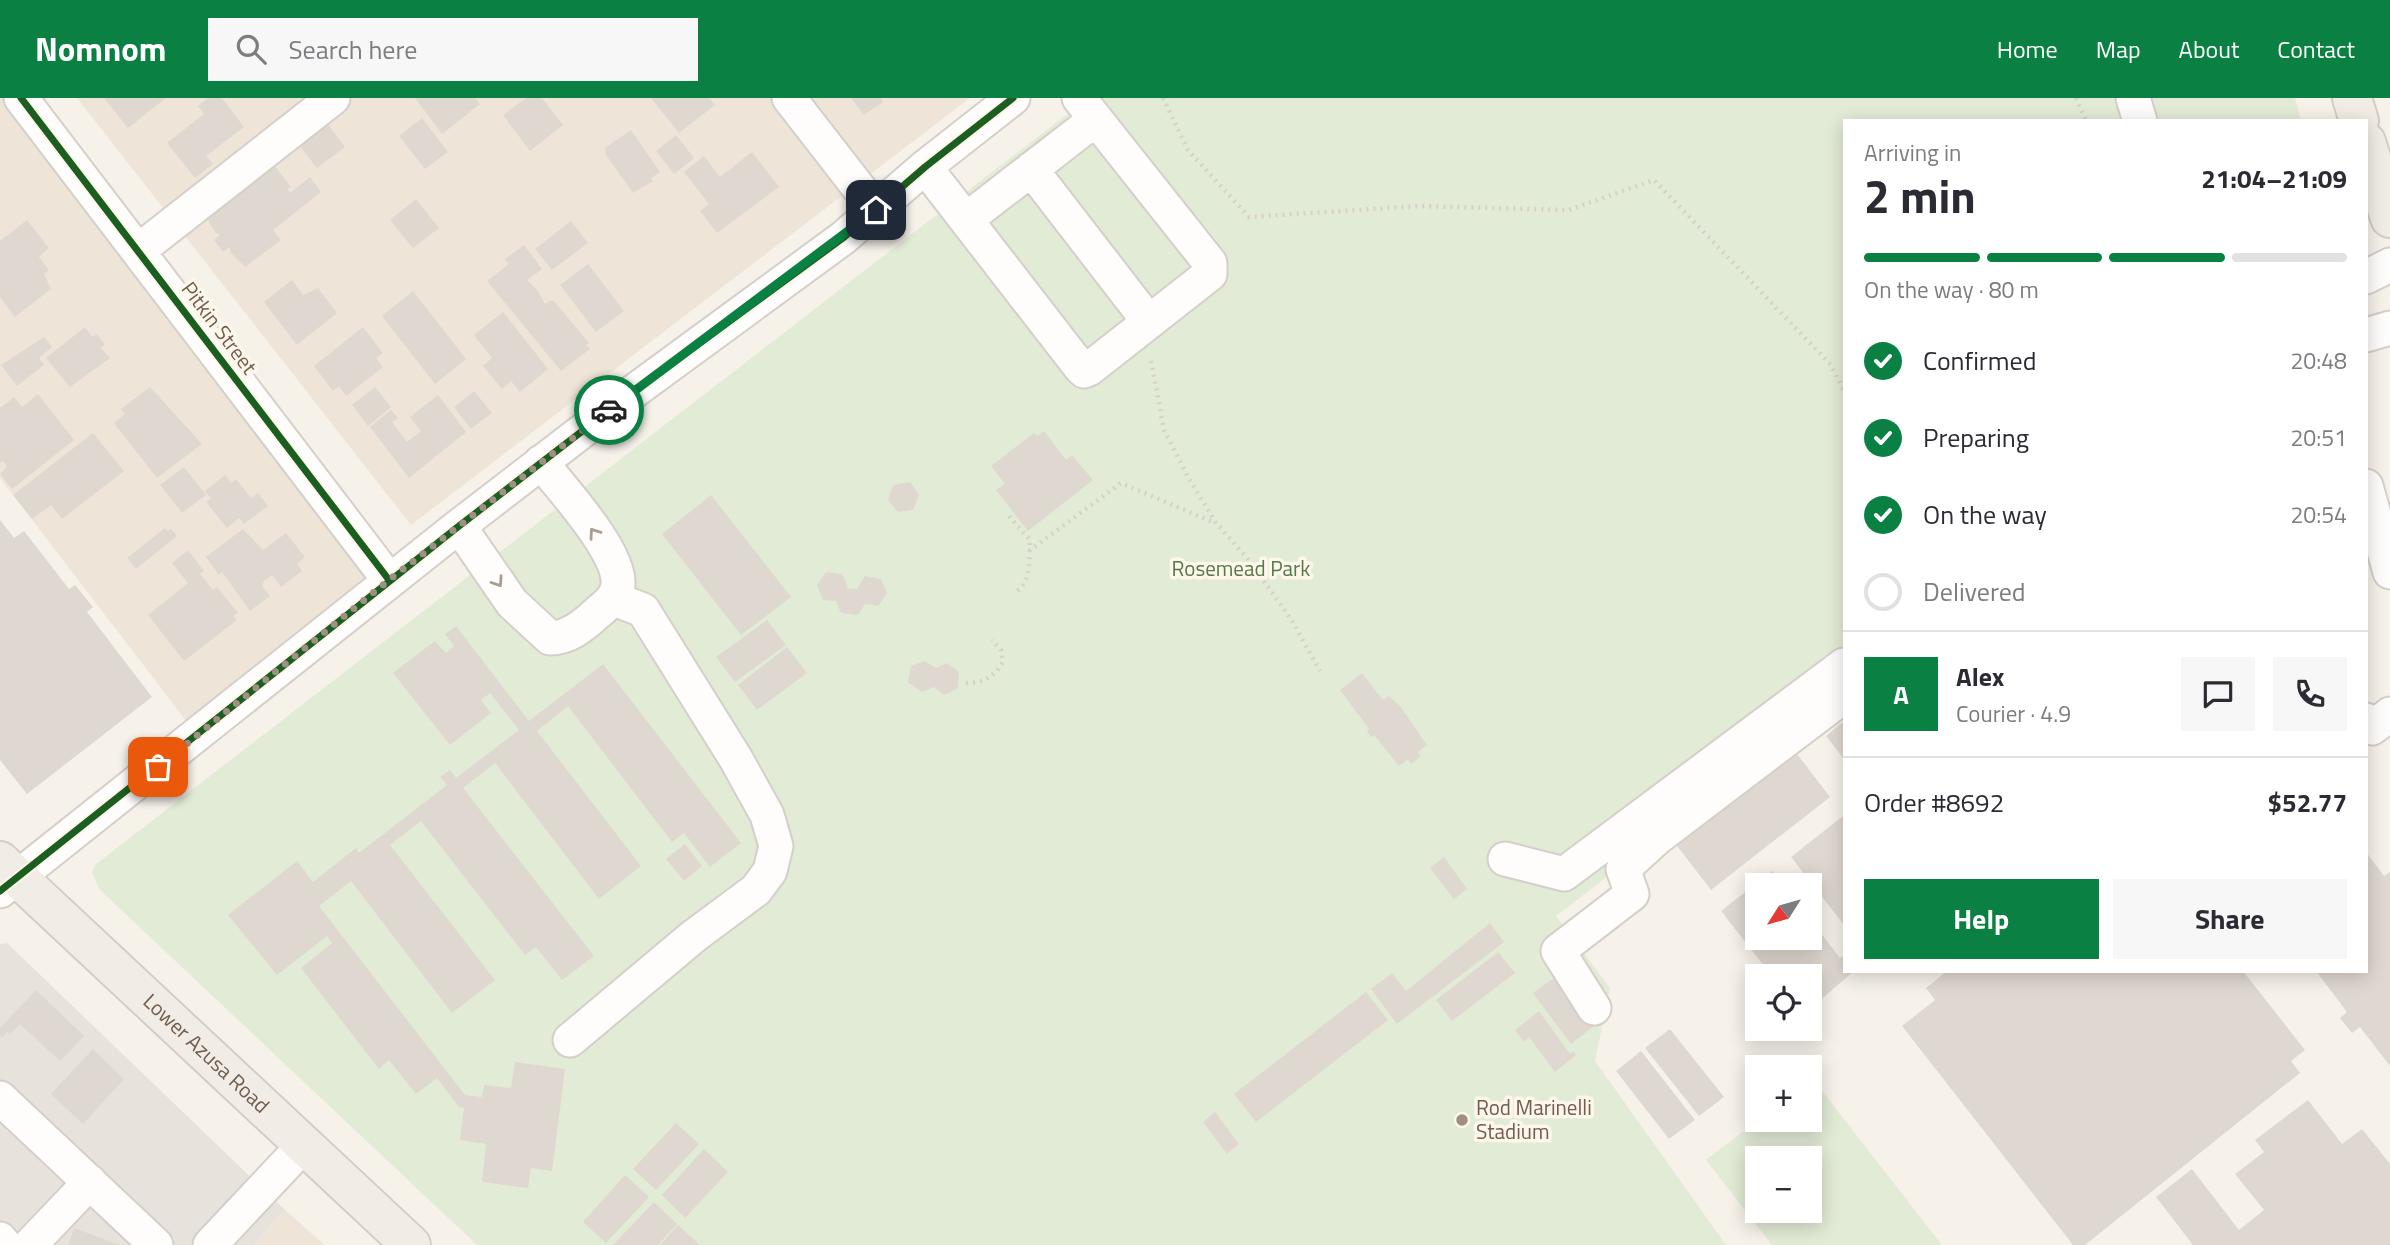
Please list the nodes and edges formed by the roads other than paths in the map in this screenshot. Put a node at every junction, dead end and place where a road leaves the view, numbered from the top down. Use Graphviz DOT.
graph roads {
  1 [pos="21,98"];
  2 [pos="333,98"];
  3 [pos="789,98"];
  4 [pos="1013,98"];
  5 [pos="2133,98"];
  6 [pos="2352,98"];
  7 [pos="1088,108"];
  8 [pos="2139,119"];
  9 [pos="2362,119"];
  10 [pos="2371,139"];
  11 [pos="925,167"];
  12 [pos="1031,169"];
  13 [pos="876,210"];
  14 [pos="2381,216"];
  15 [pos="967,219"];
  16 [pos="138,251"];
  17 [pos="2390,265"];
  18 [pos="2368,276"];
  19 [pos="1149,322"];
  20 [pos="2390,328"];
  21 [pos="2368,334"];
  22 [pos="541,462"];
  23 [pos="2368,493"];
  24 [pos="459,526"];
  25 [pos="2390,572"];
  26 [pos="389,580"];
  27 [pos="614,599"];
  28 [pos="1843,666"];
  29 [pos="1843,697"];
  30 [pos="2390,714"];
  31 [pos="2368,723"];
  32 [pos="1505,859"];
  33 [pos="6,876"];
  34 [pos="1594,1008"];
  35 [pos="570,1040"];
  36 [pos="0,1098"];
  37 [pos="304,1145"];
  38 [pos="90,1182"];
  39 [pos="0,1239"];
  40 [pos="5,1245"];
  41 [pos="30,1245"];
  42 [pos="156,1245"];
  43 [pos="210,1245"];
  44 [pos="411,1245"];
  1 -- 16 [label="street, Pitkin Street"];
  2 -- 16 [label="street"];
  3 -- 13 [label="street"];
  4 -- 11 [label="street"];
  5 -- 8 [label="street"];
  6 -- 9 [label="main road"];
  7 -- 12 [label="street"];
  7 -- 19 [label="street"];
  10 -- 14 [label="main road"];
  11 -- 13 [label="street"];
  11 -- 15 [label="street"];
  12 -- 15 [label="street"];
  12 -- 19 [label="street"];
  13 -- 22 [label="street"];
  15 -- 19 [label="street"];
  16 -- 26 [label="street, Pitkin Street"];
  17 -- 18 [label="street"];
  20 -- 21 [label="street"];
  22 -- 24 [label="street"];
  27 -- 22 [label="street, one-way"];
  23 -- 25 [label="street"];
  24 -- 26 [label="street"];
  24 -- 27 [label="street, one-way"];
  26 -- 33 [label="street"];
  27 -- 35 [label="street"];
  28 -- 32 [label="street"];
  29 -- 34 [label="street"];
  30 -- 31 [label="street"];
  33 -- 37 [label="main road, Lower Azusa Road"];
  36 -- 38 [label="street"];
  37 -- 43 [label="street"];
  37 -- 44 [label="main road, Lower Azusa Road"];
  38 -- 41 [label="street"];
  38 -- 42 [label="street"];
  39 -- 40 [label="street"];
}
